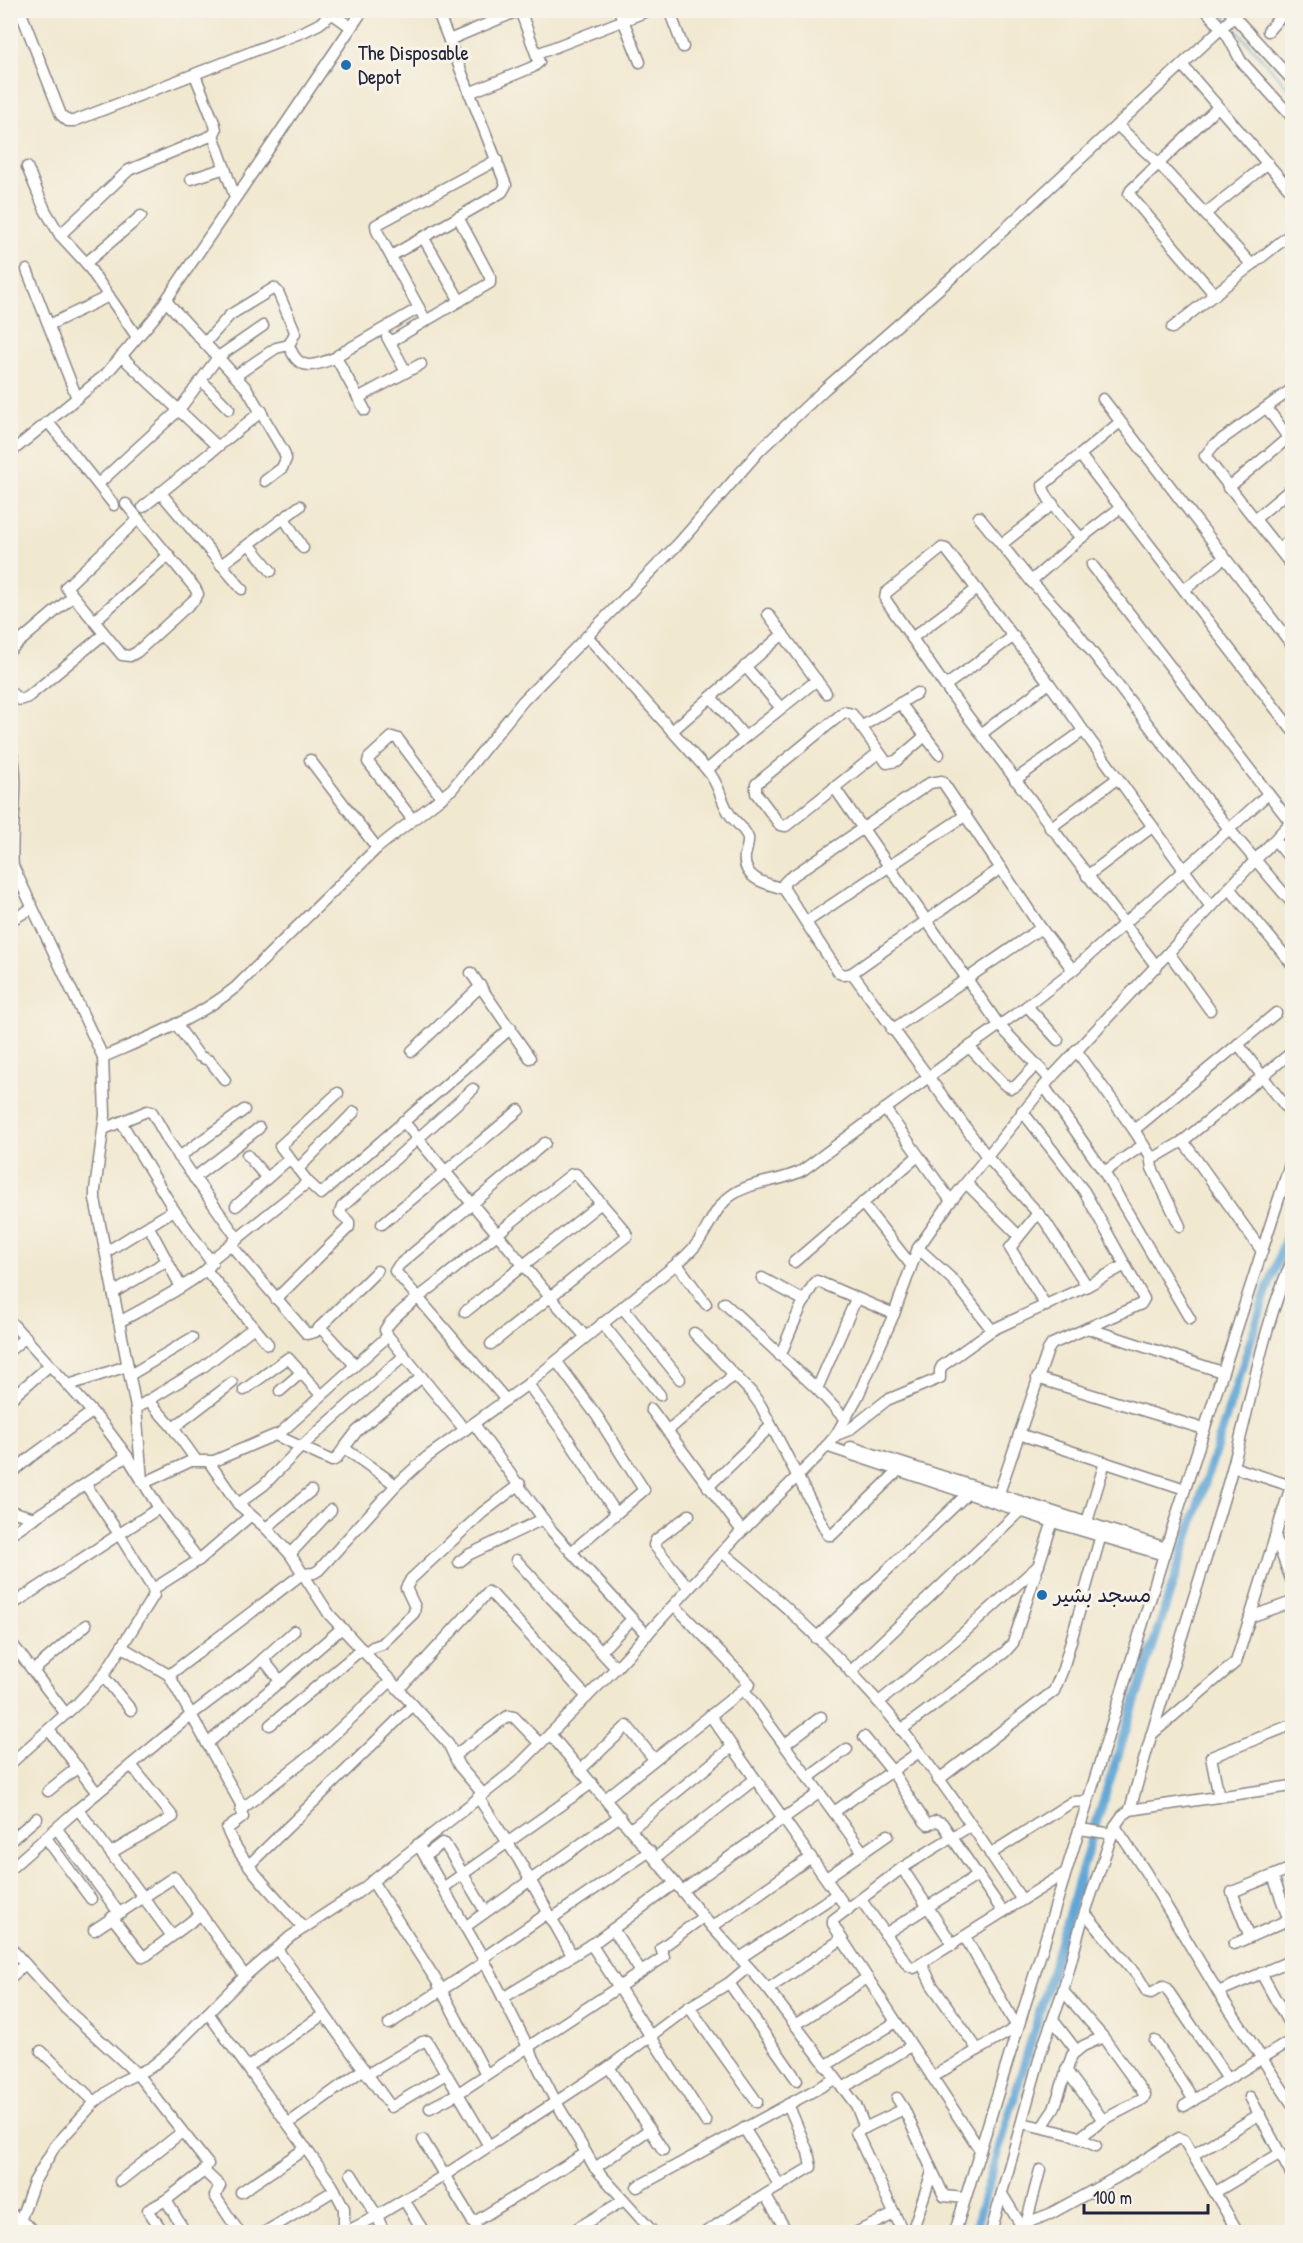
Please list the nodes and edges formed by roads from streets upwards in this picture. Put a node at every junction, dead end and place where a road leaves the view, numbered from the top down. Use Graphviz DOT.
graph roads {
  1 [pos="20,10"];
  2 [pos="363,10"];
  3 [pos="437,10"];
  4 [pos="520,10"];
  5 [pos="650,10"];
  6 [pos="669,10"];
  7 [pos="1206,10"];
  8 [pos="330,12"];
  9 [pos="1284,12"];
  10 [pos="621,16"];
  11 [pos="1231,19"];
  12 [pos="1293,25"];
  13 [pos="351,27"];
  14 [pos="1268,31"];
  15 [pos="449,40"];
  16 [pos="682,47"];
  17 [pos="537,54"];
  18 [pos="640,62"];
  19 [pos="1183,66"];
  20 [pos="195,75"];
  21 [pos="1293,80"];
  22 [pos="469,93"];
  23 [pos="1218,107"];
  24 [pos="1293,117"];
  25 [pos="1117,125"];
  26 [pos="213,135"];
  27 [pos="497,160"];
  28 [pos="1158,163"];
  29 [pos="1268,163"];
  30 [pos="27,167"];
  31 [pos="225,168"];
  32 [pos="191,179"];
  33 [pos="1293,192"];
  34 [pos="235,197"];
  35 [pos="1206,213"];
  36 [pos="141,216"];
  37 [pos="458,217"];
  38 [pos="1293,233"];
  39 [pos="60,235"];
  40 [pos="423,237"];
  41 [pos="390,256"];
  42 [pos="86,263"];
  43 [pos="1252,265"];
  44 [pos="27,270"];
  45 [pos="1215,295"];
  46 [pos="108,296"];
  47 [pos="166,301"];
  48 [pos="460,301"];
  49 [pos="419,308"];
  50 [pos="426,321"];
  51 [pos="49,325"];
  52 [pos="262,326"];
  53 [pos="1172,328"];
  54 [pos="383,329"];
  55 [pos="137,337"];
  56 [pos="390,342"];
  57 [pos="205,343"];
  58 [pos="289,345"];
  59 [pos="121,356"];
  60 [pos="218,357"];
  61 [pos="337,357"];
  62 [pos="421,364"];
  63 [pos="406,372"];
  64 [pos="235,376"];
  65 [pos="202,381"];
  66 [pos="1293,389"];
  67 [pos="77,398"];
  68 [pos="358,398"];
  69 [pos="1103,399"];
  70 [pos="1267,408"];
  71 [pos="229,409"];
  72 [pos="179,410"];
  73 [pos="365,410"];
  74 [pos="262,411"];
  75 [pos="48,422"];
  76 [pos="1119,423"];
  77 [pos="1290,441"];
  78 [pos="217,446"];
  79 [pos="10,453"];
  80 [pos="1080,455"];
  81 [pos="264,481"];
  82 [pos="98,484"];
  83 [pos="1228,488"];
  84 [pos="1293,488"];
  85 [pos="160,492"];
  86 [pos="1053,504"];
  87 [pos="300,506"];
  88 [pos="143,507"];
  89 [pos="1120,508"];
  90 [pos="978,517"];
  91 [pos="284,518"];
  92 [pos="138,519"];
  93 [pos="1255,519"];
  94 [pos="1081,538"];
  95 [pos="1293,538"];
  96 [pos="249,544"];
  97 [pos="1002,544"];
  98 [pos="303,548"];
  99 [pos="1279,549"];
  100 [pos="169,555"];
  101 [pos="1224,558"];
  102 [pos="221,565"];
  103 [pos="1092,565"];
  104 [pos="1293,566"];
  105 [pos="271,571"];
  106 [pos="1031,580"];
  107 [pos="242,588"];
  108 [pos="977,589"];
  109 [pos="1184,590"];
  110 [pos="73,596"];
  111 [pos="768,614"];
  112 [pos="94,621"];
  113 [pos="104,634"];
  114 [pos="783,634"];
  115 [pos="587,636"];
  116 [pos="1014,636"];
  117 [pos="912,638"];
  118 [pos="1293,645"];
  119 [pos="10,650"];
  120 [pos="745,666"];
  121 [pos="817,680"];
  122 [pos="1049,683"];
  123 [pos="945,686"];
  124 [pos="10,692"];
  125 [pos="826,693"];
  126 [pos="917,693"];
  127 [pos="711,697"];
  128 [pos="900,703"];
  129 [pos="781,708"];
  130 [pos="861,727"];
  131 [pos="1293,730"];
  132 [pos="672,731"];
  133 [pos="1083,731"];
  134 [pos="981,734"];
  135 [pos="925,736"];
  136 [pos="745,737"];
  137 [pos="10,748"];
  138 [pos="878,753"];
  139 [pos="939,754"];
  140 [pos="310,760"];
  141 [pos="707,770"];
  142 [pos="1118,778"];
  143 [pos="1015,780"];
  144 [pos="834,787"];
  145 [pos="1268,794"];
  146 [pos="442,798"];
  147 [pos="966,814"];
  148 [pos="413,820"];
  149 [pos="1292,822"];
  150 [pos="1152,827"];
  151 [pos="1050,828"];
  152 [pos="864,829"];
  153 [pos="1229,829"];
  154 [pos="1275,840"];
  155 [pos="377,848"];
  156 [pos="1256,861"];
  157 [pos="1293,861"];
  158 [pos="12,867"];
  159 [pos="889,867"];
  160 [pos="1001,868"];
  161 [pos="1184,870"];
  162 [pos="1087,876"];
  163 [pos="1229,888"];
  164 [pos="784,889"];
  165 [pos="1293,903"];
  166 [pos="1211,907"];
  167 [pos="32,908"];
  168 [pos="926,920"];
  169 [pos="10,921"];
  170 [pos="806,922"];
  171 [pos="1123,924"];
  172 [pos="1041,928"];
  173 [pos="1169,953"];
  174 [pos="1293,964"];
  175 [pos="1157,967"];
  176 [pos="1073,970"];
  177 [pos="471,972"];
  178 [pos="852,973"];
  179 [pos="967,979"];
  180 [pos="481,986"];
  181 [pos="1027,1006"];
  182 [pos="1210,1010"];
  183 [pos="1276,1013"];
  184 [pos="176,1024"];
  185 [pos="999,1025"];
  186 [pos="511,1028"];
  187 [pos="892,1030"];
  188 [pos="1058,1040"];
  189 [pos="1238,1044"];
  190 [pos="969,1047"];
  191 [pos="1076,1050"];
  192 [pos="412,1051"];
  193 [pos="1293,1052"];
  194 [pos="103,1058"];
  195 [pos="531,1058"];
  196 [pos="1036,1065"];
  197 [pos="1263,1075"];
  198 [pos="928,1078"];
  199 [pos="225,1080"];
  200 [pos="1047,1082"];
  201 [pos="473,1089"];
  202 [pos="338,1093"];
  203 [pos="885,1109"];
  204 [pos="244,1110"];
  205 [pos="519,1110"];
  206 [pos="1022,1111"];
  207 [pos="354,1112"];
  208 [pos="1293,1115"];
  209 [pos="403,1121"];
  210 [pos="121,1122"];
  211 [pos="259,1128"];
  212 [pos="104,1129"];
  213 [pos="1134,1130"];
  214 [pos="418,1138"];
  215 [pos="1183,1141"];
  216 [pos="545,1143"];
  217 [pos="1143,1145"];
  218 [pos="247,1155"];
  219 [pos="1150,1155"];
  220 [pos="918,1156"];
  221 [pos="179,1157"];
  222 [pos="987,1158"];
  223 [pos="1293,1158"];
  224 [pos="289,1159"];
  225 [pos="297,1169"];
  226 [pos="444,1170"];
  227 [pos="1104,1172"];
  228 [pos="194,1178"];
  229 [pos="267,1178"];
  230 [pos="308,1182"];
  231 [pos="967,1184"];
  232 [pos="1289,1187"];
  233 [pos="951,1201"];
  234 [pos="471,1203"];
  235 [pos="601,1203"];
  236 [pos="862,1203"];
  237 [pos="236,1206"];
  238 [pos="174,1210"];
  239 [pos="1038,1213"];
  240 [pos="382,1224"];
  241 [pos="1180,1226"];
  242 [pos="149,1227"];
  243 [pos="497,1234"];
  244 [pos="1018,1235"];
  245 [pos="234,1242"];
  246 [pos="918,1248"];
  247 [pos="1262,1251"];
  248 [pos="106,1252"];
  249 [pos="167,1261"];
  250 [pos="1293,1261"];
  251 [pos="794,1262"];
  252 [pos="676,1264"];
  253 [pos="209,1265"];
  254 [pos="523,1265"];
  255 [pos="911,1265"];
  256 [pos="1125,1265"];
  257 [pos="377,1271"];
  258 [pos="762,1278"];
  259 [pos="1087,1286"];
  260 [pos="181,1287"];
  261 [pos="112,1293"];
  262 [pos="550,1297"];
  263 [pos="419,1298"];
  264 [pos="276,1299"];
  265 [pos="856,1299"];
  266 [pos="805,1301"];
  267 [pos="724,1303"];
  268 [pos="706,1304"];
  269 [pos="1046,1306"];
  270 [pos="622,1307"];
  271 [pos="465,1312"];
  272 [pos="894,1314"];
  273 [pos="1190,1319"];
  274 [pos="10,1321"];
  275 [pos="119,1322"];
  276 [pos="602,1323"];
  277 [pos="254,1327"];
  278 [pos="320,1327"];
  279 [pos="1087,1328"];
  280 [pos="992,1330"];
  281 [pos="694,1333"];
  282 [pos="388,1336"];
  283 [pos="585,1336"];
  284 [pos="26,1337"];
  285 [pos="192,1338"];
  286 [pos="268,1344"];
  287 [pos="491,1344"];
  288 [pos="10,1350"];
  289 [pos="404,1356"];
  290 [pos="780,1356"];
  291 [pos="557,1362"];
  292 [pos="50,1365"];
  293 [pos="355,1365"];
  294 [pos="128,1370"];
  295 [pos="302,1372"];
  296 [pos="1222,1372"];
  297 [pos="734,1375"];
  298 [pos="422,1377"];
  299 [pos="1037,1378"];
  300 [pos="680,1379"];
  301 [pos="232,1383"];
  302 [pos="528,1384"];
  303 [pos="69,1385"];
  304 [pos="817,1389"];
  305 [pos="244,1390"];
  306 [pos="280,1391"];
  307 [pos="321,1395"];
  308 [pos="660,1395"];
  309 [pos="14,1396"];
  310 [pos="506,1400"];
  311 [pos="150,1402"];
  312 [pos="136,1408"];
  313 [pos="651,1409"];
  314 [pos="92,1412"];
  315 [pos="845,1419"];
  316 [pos="771,1426"];
  317 [pos="470,1427"];
  318 [pos="173,1428"];
  319 [pos="1204,1429"];
  320 [pos="667,1431"];
  321 [pos="1019,1434"];
  322 [pos="278,1435"];
  323 [pos="831,1440"];
  324 [pos="302,1446"];
  325 [pos="344,1448"];
  326 [pos="127,1456"];
  327 [pos="196,1460"];
  328 [pos="209,1462"];
  329 [pos="1105,1462"];
  330 [pos="1233,1467"];
  331 [pos="899,1470"];
  332 [pos="10,1474"];
  333 [pos="797,1476"];
  334 [pos="143,1482"];
  335 [pos="86,1485"];
  336 [pos="396,1485"];
  337 [pos="520,1485"];
  338 [pos="708,1487"];
  339 [pos="970,1488"];
  340 [pos="1185,1489"];
  341 [pos="310,1491"];
  342 [pos="998,1497"];
  343 [pos="238,1504"];
  344 [pos="1023,1506"];
  345 [pos="159,1508"];
  346 [pos="331,1510"];
  347 [pos="10,1511"];
  348 [pos="616,1513"];
  349 [pos="689,1515"];
  350 [pos="250,1516"];
  351 [pos="1055,1517"];
  352 [pos="35,1518"];
  353 [pos="543,1520"];
  354 [pos="1088,1522"];
  355 [pos="266,1528"];
  356 [pos="742,1531"];
  357 [pos="10,1534"];
  358 [pos="119,1534"];
  359 [pos="1101,1535"];
  360 [pos="1275,1536"];
  361 [pos="571,1552"];
  362 [pos="722,1552"];
  363 [pos="1165,1552"];
  364 [pos="290,1554"];
  365 [pos="200,1560"];
  366 [pos="516,1560"];
  367 [pos="459,1562"];
  368 [pos="1039,1565"];
  369 [pos="302,1574"];
  370 [pos="1293,1582"];
  371 [pos="689,1588"];
  372 [pos="153,1589"];
  373 [pos="13,1600"];
  374 [pos="1293,1602"];
  375 [pos="674,1605"];
  376 [pos="1250,1617"];
  377 [pos="632,1619"];
  378 [pos="86,1625"];
  379 [pos="342,1628"];
  380 [pos="294,1631"];
  381 [pos="647,1635"];
  382 [pos="816,1638"];
  383 [pos="10,1641"];
  384 [pos="122,1647"];
  385 [pos="363,1651"];
  386 [pos="601,1651"];
  387 [pos="263,1659"];
  388 [pos="616,1668"];
  389 [pos="33,1671"];
  390 [pos="850,1672"];
  391 [pos="169,1675"];
  392 [pos="103,1676"];
  393 [pos="280,1682"];
  394 [pos="395,1685"];
  395 [pos="744,1690"];
  396 [pos="587,1698"];
  397 [pos="879,1702"];
  398 [pos="413,1705"];
  399 [pos="131,1710"];
  400 [pos="66,1714"];
  401 [pos="191,1715"];
  402 [pos="710,1715"];
  403 [pos="820,1717"];
  404 [pos="270,1725"];
  405 [pos="1291,1725"];
  406 [pos="49,1730"];
  407 [pos="901,1730"];
  408 [pos="550,1734"];
  409 [pos="1150,1735"];
  410 [pos="864,1737"];
  411 [pos="207,1744"];
  412 [pos="540,1744"];
  413 [pos="784,1745"];
  414 [pos="732,1747"];
  415 [pos="847,1749"];
  416 [pos="919,1752"];
  417 [pos="455,1755"];
  418 [pos="654,1759"];
  419 [pos="10,1764"];
  420 [pos="130,1765"];
  421 [pos="78,1767"];
  422 [pos="580,1770"];
  423 [pos="892,1771"];
  424 [pos="808,1778"];
  425 [pos="755,1779"];
  426 [pos="938,1780"];
  427 [pos="592,1783"];
  428 [pos="1292,1789"];
  429 [pos="48,1791"];
  430 [pos="97,1793"];
  431 [pos="819,1793"];
  432 [pos="481,1796"];
  433 [pos="1219,1797"];
  434 [pos="605,1798"];
  435 [pos="1087,1801"];
  436 [pos="243,1808"];
  437 [pos="78,1809"];
  438 [pos="1130,1810"];
  439 [pos="834,1812"];
  440 [pos="620,1816"];
  441 [pos="37,1818"];
  442 [pos="784,1820"];
  443 [pos="970,1826"];
  444 [pos="57,1829"];
  445 [pos="631,1829"];
  446 [pos="1083,1829"];
  447 [pos="1111,1831"];
  448 [pos="888,1835"];
  449 [pos="951,1837"];
  450 [pos="46,1838"];
  451 [pos="10,1840"];
  452 [pos="418,1844"];
  453 [pos="508,1844"];
  454 [pos="863,1852"];
  455 [pos="111,1853"];
  456 [pos="652,1854"];
  457 [pos="990,1854"];
  458 [pos="425,1856"];
  459 [pos="811,1857"];
  460 [pos="249,1865"];
  461 [pos="902,1868"];
  462 [pos="1293,1868"];
  463 [pos="10,1869"];
  464 [pos="463,1874"];
  465 [pos="1065,1874"];
  466 [pos="978,1875"];
  467 [pos="1273,1876"];
  468 [pos="826,1878"];
  469 [pos="530,1880"];
  470 [pos="372,1881"];
  471 [pos="679,1887"];
  472 [pos="443,1888"];
  473 [pos="837,1894"];
  474 [pos="143,1896"];
  475 [pos="91,1899"];
  476 [pos="861,1900"];
  477 [pos="1022,1900"];
  478 [pos="928,1907"];
  479 [pos="848,1910"];
  480 [pos="485,1911"];
  481 [pos="1003,1912"];
  482 [pos="1085,1913"];
  483 [pos="201,1914"];
  484 [pos="116,1915"];
  485 [pos="550,1916"];
  486 [pos="703,1917"];
  487 [pos="1291,1924"];
  488 [pos="465,1927"];
  489 [pos="712,1927"];
  490 [pos="304,1928"];
  491 [pos="613,1929"];
  492 [pos="94,1930"];
  493 [pos="885,1934"];
  494 [pos="172,1936"];
  495 [pos="965,1937"];
  496 [pos="1250,1937"];
  497 [pos="842,1939"];
  498 [pos="591,1944"];
  499 [pos="953,1944"];
  500 [pos="1234,1944"];
  501 [pos="10,1947"];
  502 [pos="277,1948"];
  503 [pos="572,1955"];
  504 [pos="740,1959"];
  505 [pos="484,1960"];
  506 [pos="1293,1960"];
  507 [pos="25,1964"];
  508 [pos="922,1964"];
  509 [pos="748,1967"];
  510 [pos="641,1972"];
  511 [pos="1261,1973"];
  512 [pos="245,1976"];
  513 [pos="10,1978"];
  514 [pos="867,1978"];
  515 [pos="729,1983"];
  516 [pos="619,1987"];
  517 [pos="441,1989"];
  518 [pos="768,1989"];
  519 [pos="1063,1991"];
  520 [pos="1218,1992"];
  521 [pos="503,1998"];
  522 [pos="689,2007"];
  523 [pos="208,2013"];
  524 [pos="324,2014"];
  525 [pos="1053,2020"];
  526 [pos="896,2022"];
  527 [pos="389,2025"];
  528 [pos="795,2025"];
  529 [pos="1017,2027"];
  530 [pos="1293,2029"];
  531 [pos="1102,2037"];
  532 [pos="650,2038"];
  533 [pos="1293,2040"];
  534 [pos="1155,2041"];
  535 [pos="528,2046"];
  536 [pos="911,2046"];
  537 [pos="978,2050"];
  538 [pos="1076,2050"];
  539 [pos="41,2051"];
  540 [pos="1262,2057"];
  541 [pos="825,2066"];
  542 [pos="248,2067"];
  543 [pos="609,2067"];
  544 [pos="1066,2070"];
  545 [pos="366,2072"];
  546 [pos="137,2074"];
  547 [pos="446,2074"];
  548 [pos="486,2074"];
  549 [pos="932,2077"];
  550 [pos="835,2079"];
  551 [pos="1227,2079"];
  552 [pos="796,2080"];
  553 [pos="843,2088"];
  554 [pos="457,2094"];
  555 [pos="1250,2097"];
  556 [pos="897,2098"];
  557 [pos="95,2102"];
  558 [pos="556,2102"];
  559 [pos="757,2102"];
  560 [pos="788,2104"];
  561 [pos="1293,2104"];
  562 [pos="430,2108"];
  563 [pos="904,2109"];
  564 [pos="1260,2114"];
  565 [pos="1103,2120"];
  566 [pos="706,2122"];
  567 [pos="290,2123"];
  568 [pos="1022,2123"];
  569 [pos="1042,2127"];
  570 [pos="744,2128"];
  571 [pos="865,2128"];
  572 [pos="650,2129"];
  573 [pos="182,2132"];
  574 [pos="1079,2138"];
  575 [pos="423,2140"];
  576 [pos="489,2146"];
  577 [pos="1096,2146"];
  578 [pos="306,2148"];
  579 [pos="663,2150"];
  580 [pos="980,2150"];
  581 [pos="586,2153"];
  582 [pos="1279,2154"];
  583 [pos="1193,2155"];
  584 [pos="595,2168"];
  585 [pos="204,2170"];
  586 [pos="1040,2170"];
  587 [pos="932,2172"];
  588 [pos="351,2174"];
  589 [pos="445,2175"];
  590 [pos="1293,2176"];
  591 [pos="120,2181"];
  592 [pos="780,2186"];
  593 [pos="637,2187"];
  594 [pos="335,2190"];
  595 [pos="241,2192"];
  596 [pos="1214,2193"];
  597 [pos="1002,2194"];
  598 [pos="765,2195"];
  599 [pos="965,2198"];
  600 [pos="166,2200"];
  601 [pos="404,2200"];
  602 [pos="624,2200"];
  603 [pos="10,2213"];
  604 [pos="894,2214"];
  605 [pos="377,2216"];
  606 [pos="20,2221"];
  607 [pos="476,2228"];
  608 [pos="1025,2230"];
  609 [pos="16,2232"];
  610 [pos="36,2232"];
  611 [pos="163,2232"];
  612 [pos="185,2232"];
  613 [pos="239,2232"];
  614 [pos="265,2232"];
  615 [pos="345,2232"];
  616 [pos="384,2232"];
  617 [pos="424,2232"];
  618 [pos="571,2232"];
  619 [pos="653,2232"];
  620 [pos="706,2232"];
  621 [pos="787,2232"];
  622 [pos="857,2232"];
  623 [pos="903,2232"];
  624 [pos="912,2232"];
  625 [pos="955,2232"];
  626 [pos="991,2232"];
  627 [pos="1238,2232"];
  1 -- 20 [label="street"];
  2 -- 13 [label="street"];
  3 -- 15 [label="street"];
  4 -- 15 [label="street"];
  4 -- 17 [label="street"];
  5 -- 10 [label="street"];
  6 -- 16 [label="street"];
  7 -- 11 [label="street"];
  8 -- 13 [label="street"];
  8 -- 20 [label="street"];
  9 -- 12 [label="street"];
  9 -- 14 [label="street"];
  10 -- 17 [label="street"];
  10 -- 18 [label="street"];
  11 -- 19 [label="street"];
  11 -- 21 [label="street"];
  11 -- 24 [label="street"];
  13 -- 34 [label="street"];
  15 -- 22 [label="street"];
  17 -- 22 [label="street"];
  19 -- 23 [label="street"];
  19 -- 25 [label="street"];
  20 -- 26 [label="street"];
  22 -- 27 [label="street"];
  23 -- 28 [label="street"];
  23 -- 29 [label="street"];
  25 -- 28 [label="street"];
  25 -- 115 [label="street"];
  26 -- 31 [label="street"];
  26 -- 39 [label="street"];
  27 -- 37 [label="street"];
  27 -- 41 [label="street"];
  28 -- 35 [label="street"];
  28 -- 45 [label="street"];
  29 -- 33 [label="street"];
  29 -- 35 [label="street"];
  30 -- 39 [label="street"];
  31 -- 32 [label="street"];
  31 -- 34 [label="street"];
  34 -- 47 [label="street"];
  35 -- 43 [label="street"];
  36 -- 42 [label="street"];
  37 -- 40 [label="street"];
  37 -- 48 [label="street"];
  38 -- 43 [label="street"];
  39 -- 42 [label="street"];
  40 -- 41 [label="street"];
  40 -- 48 [label="street"];
  41 -- 49 [label="street"];
  42 -- 46 [label="street"];
  43 -- 45 [label="street"];
  44 -- 51 [label="street"];
  45 -- 53 [label="street"];
  46 -- 51 [label="street"];
  46 -- 55 [label="street"];
  47 -- 55 [label="street"];
  47 -- 57 [label="street"];
  48 -- 50 [label="street"];
  49 -- 50 [label="street"];
  49 -- 54 [label="street"];
  50 -- 56 [label="street"];
  51 -- 67 [label="street"];
  52 -- 60 [label="street"];
  54 -- 56 [label="street"];
  54 -- 61 [label="street"];
  55 -- 59 [label="street"];
  56 -- 63 [label="street"];
  57 -- 58 [label="street"];
  57 -- 60 [label="street"];
  58 -- 61 [label="street"];
  58 -- 64 [label="street"];
  59 -- 67 [label="street"];
  59 -- 72 [label="street"];
  60 -- 64 [label="street"];
  60 -- 65 [label="street"];
  61 -- 68 [label="street"];
  62 -- 63 [label="street"];
  63 -- 68 [label="street"];
  64 -- 74 [label="street"];
  65 -- 71 [label="street"];
  65 -- 72 [label="street"];
  66 -- 70 [label="street"];
  67 -- 75 [label="street"];
  68 -- 73 [label="street"];
  69 -- 76 [label="street"];
  70 -- 77 [label="street"];
  70 -- 83 [label="street"];
  72 -- 78 [label="street"];
  72 -- 82 [label="street"];
  74 -- 78 [label="street"];
  74 -- 81 [label="street"];
  75 -- 79 [label="street"];
  75 -- 82 [label="street"];
  76 -- 80 [label="street"];
  76 -- 101 [label="street"];
  77 -- 83 [label="street"];
  78 -- 85 [label="street"];
  80 -- 86 [label="street"];
  80 -- 89 [label="street"];
  82 -- 92 [label="street"];
  83 -- 93 [label="street"];
  84 -- 93 [label="street"];
  85 -- 88 [label="street"];
  85 -- 102 [label="street"];
  86 -- 94 [label="street"];
  86 -- 97 [label="street"];
  87 -- 91 [label="street"];
  89 -- 94 [label="street"];
  89 -- 109 [label="street"];
  90 -- 97 [label="street"];
  91 -- 96 [label="street"];
  91 -- 98 [label="street"];
  92 -- 100 [label="street"];
  92 -- 110 [label="street"];
  93 -- 99 [label="street"];
  94 -- 106 [label="street"];
  95 -- 99 [label="street"];
  96 -- 102 [label="street"];
  96 -- 105 [label="street"];
  97 -- 106 [label="street"];
  99 -- 104 [label="street"];
  100 -- 112 [label="street"];
  100 -- 113 [label="street"];
  101 -- 109 [label="street"];
  101 -- 118 [label="street"];
  102 -- 107 [label="street"];
  103 -- 145 [label="street"];
  106 -- 153 [label="street"];
  108 -- 116 [label="street"];
  108 -- 117 [label="street"];
  108 -- 117 [label="street"];
  109 -- 131 [label="street"];
  110 -- 112 [label="street"];
  110 -- 119 [label="street"];
  111 -- 114 [label="street"];
  112 -- 113 [label="street"];
  113 -- 124 [label="street"];
  114 -- 120 [label="street"];
  114 -- 121 [label="street"];
  115 -- 132 [label="street"];
  115 -- 146 [label="street"];
  116 -- 122 [label="street"];
  116 -- 123 [label="street"];
  117 -- 123 [label="street"];
  120 -- 127 [label="street"];
  120 -- 129 [label="street"];
  121 -- 125 [label="street"];
  121 -- 129 [label="street"];
  122 -- 133 [label="street"];
  122 -- 134 [label="street"];
  123 -- 134 [label="street"];
  126 -- 128 [label="street"];
  127 -- 132 [label="street"];
  127 -- 136 [label="street"];
  128 -- 130 [label="street"];
  128 -- 135 [label="street"];
  129 -- 136 [label="street"];
  130 -- 138 [label="street"];
  130 -- 144 [label="street"];
  132 -- 141 [label="street"];
  133 -- 142 [label="street"];
  133 -- 143 [label="street"];
  134 -- 143 [label="street"];
  135 -- 138 [label="street"];
  135 -- 139 [label="street"];
  136 -- 141 [label="street"];
  137 -- 158 [label="street"];
  138 -- 144 [label="street"];
  140 -- 155 [label="street"];
  141 -- 164 [label="street"];
  142 -- 150 [label="street"];
  142 -- 151 [label="street"];
  143 -- 151 [label="street"];
  144 -- 152 [label="street"];
  145 -- 149 [label="street"];
  145 -- 153 [label="street"];
  146 -- 148 [label="street"];
  146 -- 148 [label="street"];
  147 -- 152 [label="street"];
  147 -- 159 [label="street"];
  147 -- 160 [label="street"];
  148 -- 155 [label="street"];
  149 -- 154 [label="street"];
  150 -- 161 [label="street"];
  150 -- 162 [label="street"];
  151 -- 162 [label="street"];
  152 -- 159 [label="street"];
  152 -- 164 [label="street"];
  153 -- 156 [label="street"];
  153 -- 161 [label="street"];
  154 -- 156 [label="street"];
  154 -- 157 [label="street"];
  155 -- 184 [label="street"];
  156 -- 163 [label="street"];
  156 -- 165 [label="street"];
  158 -- 167 [label="street"];
  159 -- 168 [label="street"];
  159 -- 170 [label="street"];
  160 -- 168 [label="street"];
  160 -- 172 [label="street"];
  161 -- 166 [label="street"];
  161 -- 171 [label="street"];
  162 -- 171 [label="street"];
  163 -- 166 [label="street"];
  163 -- 174 [label="street"];
  164 -- 170 [label="street"];
  166 -- 173 [label="street"];
  167 -- 169 [label="street"];
  167 -- 194 [label="street"];
  168 -- 178 [label="street"];
  168 -- 179 [label="street"];
  170 -- 178 [label="street"];
  171 -- 175 [label="street"];
  171 -- 176 [label="street"];
  172 -- 176 [label="street"];
  172 -- 179 [label="street"];
  173 -- 175 [label="street"];
  173 -- 182 [label="street"];
  175 -- 191 [label="street"];
  176 -- 181 [label="street"];
  177 -- 180 [label="street"];
  178 -- 187 [label="street"];
  179 -- 185 [label="street"];
  179 -- 187 [label="street"];
  180 -- 186 [label="street"];
  180 -- 192 [label="street"];
  181 -- 185 [label="street"];
  181 -- 188 [label="street"];
  183 -- 189 [label="street"];
  184 -- 194 [label="street"];
  184 -- 199 [label="street"];
  185 -- 190 [label="street"];
  185 -- 196 [label="street"];
  186 -- 195 [label="street"];
  186 -- 209 [label="street"];
  187 -- 198 [label="street"];
  189 -- 197 [label="street"];
  189 -- 213 [label="street"];
  190 -- 196 [label="street"];
  190 -- 198 [label="street"];
  191 -- 200 [label="street"];
  191 -- 213 [label="street"];
  193 -- 197 [label="street"];
  194 -- 212 [label="street"];
  196 -- 200 [label="street"];
  197 -- 208 [label="street"];
  197 -- 215 [label="street"];
  198 -- 203 [label="street"];
  198 -- 222 [label="street"];
  200 -- 206 [label="street"];
  200 -- 227 [label="street"];
  201 -- 214 [label="street"];
  202 -- 224 [label="street"];
  203 -- 220 [label="street"];
  203 -- 252 [label="street"];
  204 -- 221 [label="street"];
  205 -- 226 [label="street"];
  206 -- 222 [label="street"];
  206 -- 256 [label="street"];
  207 -- 225 [label="street"];
  209 -- 214 [label="street"];
  209 -- 230 [label="street"];
  210 -- 212 [label="street"];
  210 -- 221 [label="street"];
  210 -- 238 [label="street"];
  211 -- 228 [label="street"];
  212 -- 248 [label="street"];
  213 -- 217 [label="street"];
  214 -- 226 [label="street"];
  214 -- 264 [label="street"];
  215 -- 219 [label="street"];
  215 -- 247 [label="street"];
  216 -- 234 [label="street"];
  217 -- 219 [label="street"];
  217 -- 227 [label="street"];
  218 -- 229 [label="street"];
  219 -- 241 [label="street"];
  220 -- 233 [label="street"];
  220 -- 236 [label="street"];
  221 -- 228 [label="street"];
  222 -- 231 [label="street"];
  222 -- 239 [label="street"];
  223 -- 232 [label="street"];
  224 -- 225 [label="street"];
  224 -- 229 [label="street"];
  225 -- 230 [label="street"];
  226 -- 234 [label="street"];
  226 -- 240 [label="street"];
  227 -- 273 [label="street"];
  228 -- 245 [label="street"];
  229 -- 237 [label="street"];
  230 -- 245 [label="street"];
  231 -- 233 [label="street"];
  231 -- 244 [label="street"];
  232 -- 247 [label="street"];
  233 -- 246 [label="street"];
  234 -- 243 [label="street"];
  234 -- 263 [label="street"];
  235 -- 243 [label="street"];
  235 -- 254 [label="street"];
  235 -- 262 [label="street"];
  236 -- 251 [label="street"];
  236 -- 255 [label="street"];
  238 -- 242 [label="street"];
  238 -- 253 [label="street"];
  239 -- 244 [label="street"];
  239 -- 259 [label="street"];
  242 -- 248 [label="street"];
  242 -- 249 [label="street"];
  243 -- 254 [label="street"];
  243 -- 263 [label="street"];
  244 -- 269 [label="street"];
  245 -- 253 [label="street"];
  245 -- 264 [label="street"];
  246 -- 255 [label="street"];
  246 -- 280 [label="street"];
  247 -- 296 [label="street"];
  248 -- 261 [label="street"];
  249 -- 260 [label="street"];
  249 -- 261 [label="street"];
  250 -- 330 [label="street"];
  252 -- 268 [label="street"];
  252 -- 270 [label="street"];
  253 -- 260 [label="street"];
  253 -- 277 [label="street"];
  254 -- 262 [label="street"];
  254 -- 271 [label="street"];
  255 -- 272 [label="street"];
  256 -- 259 [label="street"];
  256 -- 279 [label="street"];
  257 -- 278 [label="street"];
  258 -- 266 [label="street"];
  259 -- 269 [label="street"];
  260 -- 275 [label="street"];
  261 -- 275 [label="street"];
  262 -- 283 [label="street"];
  262 -- 287 [label="street"];
  263 -- 282 [label="street"];
  263 -- 310 [label="street"];
  264 -- 278 [label="street"];
  265 -- 266 [label="street"];
  265 -- 272 [label="street"];
  265 -- 304 [label="street"];
  266 -- 290 [label="street"];
  267 -- 290 [label="street"];
  269 -- 280 [label="street"];
  270 -- 276 [label="street"];
  270 -- 300 [label="street"];
  272 -- 315 [label="street"];
  274 -- 284 [label="street"];
  275 -- 294 [label="street"];
  276 -- 283 [label="street"];
  276 -- 308 [label="street"];
  277 -- 286 [label="street"];
  277 -- 311 [label="street"];
  278 -- 293 [label="street"];
  279 -- 296 [label="street"];
  279 -- 299 [label="street"];
  280 -- 323 [label="street"];
  281 -- 297 [label="street"];
  282 -- 289 [label="street"];
  282 -- 293 [label="street"];
  283 -- 291 [label="street"];
  284 -- 288 [label="street"];
  284 -- 292 [label="street"];
  285 -- 294 [label="street"];
  289 -- 298 [label="street"];
  289 -- 324 [label="street"];
  290 -- 304 [label="street"];
  291 -- 302 [label="street"];
  291 -- 348 [label="street"];
  292 -- 303 [label="street"];
  292 -- 309 [label="street"];
  293 -- 307 [label="street"];
  294 -- 303 [label="street"];
  294 -- 312 [label="street"];
  295 -- 305 [label="street"];
  295 -- 306 [label="street"];
  295 -- 307 [label="street"];
  296 -- 319 [label="street"];
  297 -- 316 [label="street"];
  297 -- 320 [label="street"];
  298 -- 317 [label="street"];
  298 -- 325 [label="street"];
  299 -- 319 [label="street"];
  299 -- 321 [label="street"];
  301 -- 318 [label="street"];
  302 -- 310 [label="street"];
  302 -- 348 [label="street"];
  303 -- 314 [label="street"];
  304 -- 315 [label="street"];
  307 -- 322 [label="street"];
  310 -- 317 [label="street"];
  311 -- 312 [label="street"];
  311 -- 318 [label="street"];
  312 -- 334 [label="street"];
  313 -- 320 [label="street"];
  314 -- 326 [label="street"];
  314 -- 332 [label="street"];
  315 -- 323 [label="street"];
  316 -- 333 [label="street"];
  316 -- 338 [label="street"];
  317 -- 336 [label="street"];
  317 -- 337 [label="street"];
  318 -- 327 [label="street"];
  319 -- 340 [label="street"];
  320 -- 338 [label="street"];
  321 -- 329 [label="street"];
  321 -- 342 [label="street"];
  322 -- 324 [label="street"];
  322 -- 328 [label="street"];
  323 -- 331 [label="street"];
  323 -- 333 [label="street"];
  323 -- 339 [label="street"];
  324 -- 325 [label="street"];
  324 -- 343 [label="street"];
  325 -- 336 [label="street"];
  326 -- 334 [label="street"];
  326 -- 335 [label="street"];
  327 -- 328 [label="street"];
  327 -- 334 [label="street"];
  328 -- 343 [label="street"];
  329 -- 340 [label="street"];
  329 -- 354 [label="street"];
  330 -- 360 [label="street"];
  330 -- 409 [label="street"];
  331 -- 333 [label="street"];
  331 -- 339 [label="street"];
  333 -- 356 [label="street"];
  334 -- 345 [label="street"];
  335 -- 352 [label="street"];
  335 -- 358 [label="street"];
  336 -- 369 [label="street"];
  337 -- 353 [label="street"];
  337 -- 385 [label="street"];
  338 -- 356 [label="street"];
  339 -- 342 [label="street"];
  339 -- 382 [label="street"];
  340 -- 363 [label="street"];
  341 -- 355 [label="street"];
  342 -- 344 [label="street"];
  343 -- 350 [label="street"];
  344 -- 351 [label="street"];
  344 -- 390 [label="street"];
  345 -- 358 [label="street"];
  345 -- 365 [label="street"];
  346 -- 364 [label="street"];
  347 -- 352 [label="street"];
  348 -- 361 [label="street"];
  349 -- 371 [label="street"];
  350 -- 355 [label="street"];
  350 -- 365 [label="street"];
  351 -- 354 [label="street"];
  351 -- 359 [label="street"];
  351 -- 368 [label="street"];
  352 -- 357 [label="street"];
  353 -- 361 [label="street"];
  353 -- 367 [label="street"];
  354 -- 363 [label="street"];
  355 -- 364 [label="street"];
  356 -- 362 [label="street"];
  358 -- 372 [label="street"];
  358 -- 373 [label="street"];
  359 -- 363 [label="street"];
  359 -- 426 [label="street"];
  360 -- 370 [label="street"];
  360 -- 376 [label="street"];
  361 -- 377 [label="street"];
  362 -- 371 [label="street"];
  362 -- 382 [label="street"];
  363 -- 435 [label="street"];
  364 -- 369 [label="street"];
  365 -- 372 [label="street"];
  366 -- 386 [label="street"];
  368 -- 397 [label="street"];
  368 -- 407 [label="street"];
  369 -- 379 [label="street"];
  369 -- 391 [label="street"];
  371 -- 375 [label="street"];
  372 -- 384 [label="street"];
  374 -- 376 [label="street"];
  375 -- 381 [label="street"];
  375 -- 395 [label="street"];
  376 -- 409 [label="street"];
  377 -- 381 [label="street"];
  377 -- 386 [label="street"];
  378 -- 389 [label="street"];
  379 -- 385 [label="street"];
  379 -- 393 [label="street"];
  380 -- 387 [label="street"];
  381 -- 388 [label="street"];
  382 -- 390 [label="street"];
  383 -- 389 [label="street"];
  384 -- 391 [label="street"];
  384 -- 392 [label="street"];
  385 -- 394 [label="street"];
  385 -- 404 [label="street"];
  386 -- 388 [label="street"];
  387 -- 393 [label="street"];
  387 -- 401 [label="street"];
  388 -- 396 [label="street"];
  389 -- 400 [label="street"];
  390 -- 397 [label="street"];
  391 -- 401 [label="street"];
  392 -- 399 [label="street"];
  392 -- 400 [label="street"];
  393 -- 411 [label="street"];
  394 -- 396 [label="street"];
  394 -- 398 [label="street"];
  394 -- 436 [label="street"];
  395 -- 402 [label="street"];
  395 -- 413 [label="street"];
  396 -- 408 [label="street"];
  397 -- 407 [label="street"];
  398 -- 417 [label="street"];
  398 -- 460 [label="street"];
  400 -- 406 [label="street"];
  401 -- 411 [label="street"];
  401 -- 420 [label="street"];
  402 -- 414 [label="street"];
  402 -- 418 [label="street"];
  403 -- 413 [label="street"];
  405 -- 433 [label="street"];
  406 -- 419 [label="street"];
  406 -- 421 [label="street"];
  407 -- 416 [label="street"];
  408 -- 412 [label="street"];
  408 -- 422 [label="street"];
  409 -- 438 [label="street"];
  410 -- 423 [label="street"];
  411 -- 436 [label="street"];
  412 -- 417 [label="street"];
  412 -- 432 [label="street"];
  413 -- 424 [label="street"];
  414 -- 425 [label="street"];
  414 -- 445 [label="street"];
  415 -- 424 [label="street"];
  416 -- 423 [label="street"];
  416 -- 426 [label="street"];
  417 -- 432 [label="street"];
  418 -- 422 [label="street"];
  418 -- 434 [label="street"];
  420 -- 430 [label="street"];
  420 -- 455 [label="street"];
  421 -- 429 [label="street"];
  421 -- 430 [label="street"];
  422 -- 427 [label="street"];
  423 -- 439 [label="street"];
  423 -- 449 [label="street"];
  424 -- 431 [label="street"];
  425 -- 442 [label="street"];
  425 -- 456 [label="street"];
  426 -- 443 [label="street"];
  427 -- 434 [label="street"];
  427 -- 453 [label="street"];
  428 -- 433 [label="street"];
  430 -- 437 [label="street"];
  431 -- 439 [label="street"];
  431 -- 442 [label="street"];
  432 -- 452 [label="street"];
  432 -- 453 [label="street"];
  433 -- 438 [label="street"];
  434 -- 440 [label="street"];
  435 -- 446 [label="street"];
  435 -- 457 [label="street"];
  436 -- 460 [label="street"];
  437 -- 444 [label="street"];
  437 -- 455 [label="street"];
  438 -- 447 [label="street"];
  439 -- 454 [label="street"];
  440 -- 445 [label="street"];
  440 -- 469 [label="street"];
  441 -- 451 [label="street"];
  442 -- 459 [label="street"];
  442 -- 471 [label="street"];
  443 -- 449 [label="street"];
  443 -- 457 [label="street"];
  444 -- 450 [label="street"];
  444 -- 484 [label="street"];
  445 -- 456 [label="street"];
  446 -- 447 [label="street"];
  446 -- 465 [label="street"];
  447 -- 482 [label="street"];
  447 -- 520 [label="street"];
  448 -- 454 [label="street"];
  449 -- 461 [label="street"];
  449 -- 466 [label="street"];
  450 -- 463 [label="street"];
  450 -- 475 [label="street"];
  452 -- 458 [label="street"];
  452 -- 470 [label="street"];
  453 -- 464 [label="street"];
  453 -- 469 [label="street"];
  454 -- 468 [label="street"];
  455 -- 474 [label="street"];
  456 -- 471 [label="street"];
  456 -- 485 [label="street"];
  457 -- 477 [label="street"];
  458 -- 464 [label="street"];
  458 -- 472 [label="street"];
  459 -- 468 [label="street"];
  459 -- 489 [label="street"];
  460 -- 490 [label="street"];
  461 -- 476 [label="street"];
  461 -- 478 [label="street"];
  462 -- 467 [label="street"];
  464 -- 472 [label="street"];
  464 -- 480 [label="street"];
  465 -- 477 [label="street"];
  465 -- 529 [label="street"];
  466 -- 478 [label="street"];
  466 -- 481 [label="street"];
  467 -- 487 [label="street"];
  467 -- 496 [label="street"];
  468 -- 473 [label="street"];
  469 -- 480 [label="street"];
  469 -- 485 [label="street"];
  470 -- 490 [label="street"];
  470 -- 517 [label="street"];
  471 -- 486 [label="street"];
  471 -- 491 [label="street"];
  472 -- 488 [label="street"];
  473 -- 479 [label="street"];
  473 -- 504 [label="street"];
  474 -- 483 [label="street"];
  474 -- 484 [label="street"];
  474 -- 494 [label="street"];
  476 -- 479 [label="street"];
  476 -- 493 [label="street"];
  477 -- 481 [label="street"];
  478 -- 493 [label="street"];
  478 -- 499 [label="street"];
  479 -- 497 [label="street"];
  480 -- 488 [label="street"];
  481 -- 495 [label="street"];
  482 -- 519 [label="street"];
  482 -- 551 [label="street"];
  483 -- 494 [label="street"];
  483 -- 512 [label="street"];
  484 -- 492 [label="street"];
  484 -- 494 [label="street"];
  485 -- 503 [label="street"];
  485 -- 505 [label="street"];
  486 -- 489 [label="street"];
  486 -- 510 [label="street"];
  487 -- 496 [label="street"];
  488 -- 505 [label="street"];
  489 -- 504 [label="street"];
  490 -- 502 [label="street"];
  491 -- 498 [label="street"];
  491 -- 510 [label="street"];
  493 -- 508 [label="street"];
  495 -- 499 [label="street"];
  495 -- 529 [label="street"];
  496 -- 500 [label="street"];
  497 -- 514 [label="street"];
  497 -- 518 [label="street"];
  498 -- 503 [label="street"];
  498 -- 516 [label="street"];
  499 -- 508 [label="street"];
  501 -- 507 [label="street"];
  502 -- 512 [label="street"];
  502 -- 524 [label="street"];
  503 -- 521 [label="street"];
  504 -- 509 [label="street"];
  505 -- 517 [label="street"];
  505 -- 521 [label="street"];
  506 -- 511 [label="street"];
  507 -- 513 [label="street"];
  507 -- 546 [label="street"];
  508 -- 537 [label="street"];
  509 -- 515 [label="street"];
  509 -- 518 [label="street"];
  510 -- 516 [label="street"];
  511 -- 520 [label="street"];
  511 -- 530 [label="street"];
  512 -- 523 [label="street"];
  514 -- 526 [label="street"];
  514 -- 528 [label="street"];
  515 -- 522 [label="street"];
  515 -- 552 [label="street"];
  516 -- 532 [label="street"];
  516 -- 535 [label="street"];
  517 -- 527 [label="street"];
  517 -- 548 [label="street"];
  518 -- 528 [label="street"];
  519 -- 525 [label="street"];
  519 -- 531 [label="street"];
  520 -- 540 [label="street"];
  521 -- 535 [label="street"];
  522 -- 532 [label="street"];
  522 -- 559 [label="street"];
  523 -- 542 [label="street"];
  523 -- 546 [label="street"];
  524 -- 542 [label="street"];
  524 -- 545 [label="street"];
  525 -- 538 [label="street"];
  525 -- 568 [label="street"];
  526 -- 536 [label="street"];
  526 -- 541 [label="street"];
  528 -- 541 [label="street"];
  529 -- 537 [label="street"];
  529 -- 580 [label="street"];
  531 -- 538 [label="street"];
  531 -- 565 [label="street"];
  532 -- 543 [label="street"];
  532 -- 566 [label="street"];
  533 -- 540 [label="street"];
  534 -- 551 [label="street"];
  535 -- 548 [label="street"];
  535 -- 558 [label="street"];
  536 -- 549 [label="street"];
  536 -- 553 [label="street"];
  537 -- 549 [label="street"];
  538 -- 544 [label="street"];
  539 -- 557 [label="street"];
  540 -- 551 [label="street"];
  540 -- 561 [label="street"];
  541 -- 550 [label="street"];
  542 -- 567 [label="street"];
  543 -- 558 [label="street"];
  543 -- 572 [label="street"];
  544 -- 565 [label="street"];
  544 -- 569 [label="street"];
  545 -- 547 [label="street"];
  545 -- 547 [label="street"];
  545 -- 567 [label="street"];
  546 -- 557 [label="street"];
  546 -- 573 [label="street"];
  547 -- 554 [label="street"];
  548 -- 554 [label="street"];
  549 -- 580 [label="street"];
  550 -- 553 [label="street"];
  550 -- 560 [label="street"];
  553 -- 571 [label="street"];
  554 -- 562 [label="street"];
  554 -- 576 [label="street"];
  555 -- 564 [label="street"];
  556 -- 563 [label="street"];
  557 -- 606 [label="street"];
  558 -- 576 [label="street"];
  558 -- 581 [label="street"];
  560 -- 570 [label="street"];
  560 -- 592 [label="street"];
  563 -- 571 [label="street"];
  563 -- 587 [label="street"];
  564 -- 582 [label="street"];
  564 -- 583 [label="street"];
  565 -- 574 [label="street"];
  567 -- 578 [label="street"];
  568 -- 569 [label="street"];
  568 -- 597 [label="street"];
  569 -- 574 [label="street"];
  570 -- 592 [label="street"];
  570 -- 593 [label="street"];
  571 -- 604 [label="street"];
  572 -- 579 [label="street"];
  572 -- 584 [label="street"];
  573 -- 585 [label="street"];
  573 -- 591 [label="street"];
  574 -- 577 [label="street"];
  575 -- 589 [label="street"];
  576 -- 589 [label="street"];
  578 -- 594 [label="street"];
  578 -- 595 [label="street"];
  580 -- 599 [label="street"];
  581 -- 584 [label="street"];
  581 -- 607 [label="street"];
  582 -- 590 [label="street"];
  582 -- 596 [label="street"];
  583 -- 596 [label="street"];
  583 -- 608 [label="street"];
  584 -- 602 [label="street"];
  585 -- 600 [label="street"];
  585 -- 613 [label="street"];
  586 -- 608 [label="street"];
  587 -- 599 [label="street"];
  587 -- 624 [label="street"];
  588 -- 605 [label="street"];
  589 -- 601 [label="street"];
  589 -- 607 [label="street"];
  592 -- 598 [label="street"];
  594 -- 614 [label="street"];
  594 -- 615 [label="street"];
  596 -- 627 [label="street"];
  597 -- 608 [label="street"];
  597 -- 626 [label="street"];
  598 -- 620 [label="street"];
  598 -- 621 [label="street"];
  599 -- 625 [label="street"];
  600 -- 611 [label="street"];
  600 -- 612 [label="street"];
  601 -- 605 [label="street"];
  601 -- 617 [label="street"];
  602 -- 618 [label="street"];
  602 -- 619 [label="street"];
  603 -- 606 [label="street"];
  604 -- 622 [label="street"];
  604 -- 623 [label="street"];
  605 -- 615 [label="street"];
  605 -- 616 [label="street"];
  606 -- 609 [label="street"];
  606 -- 610 [label="street"];
}
